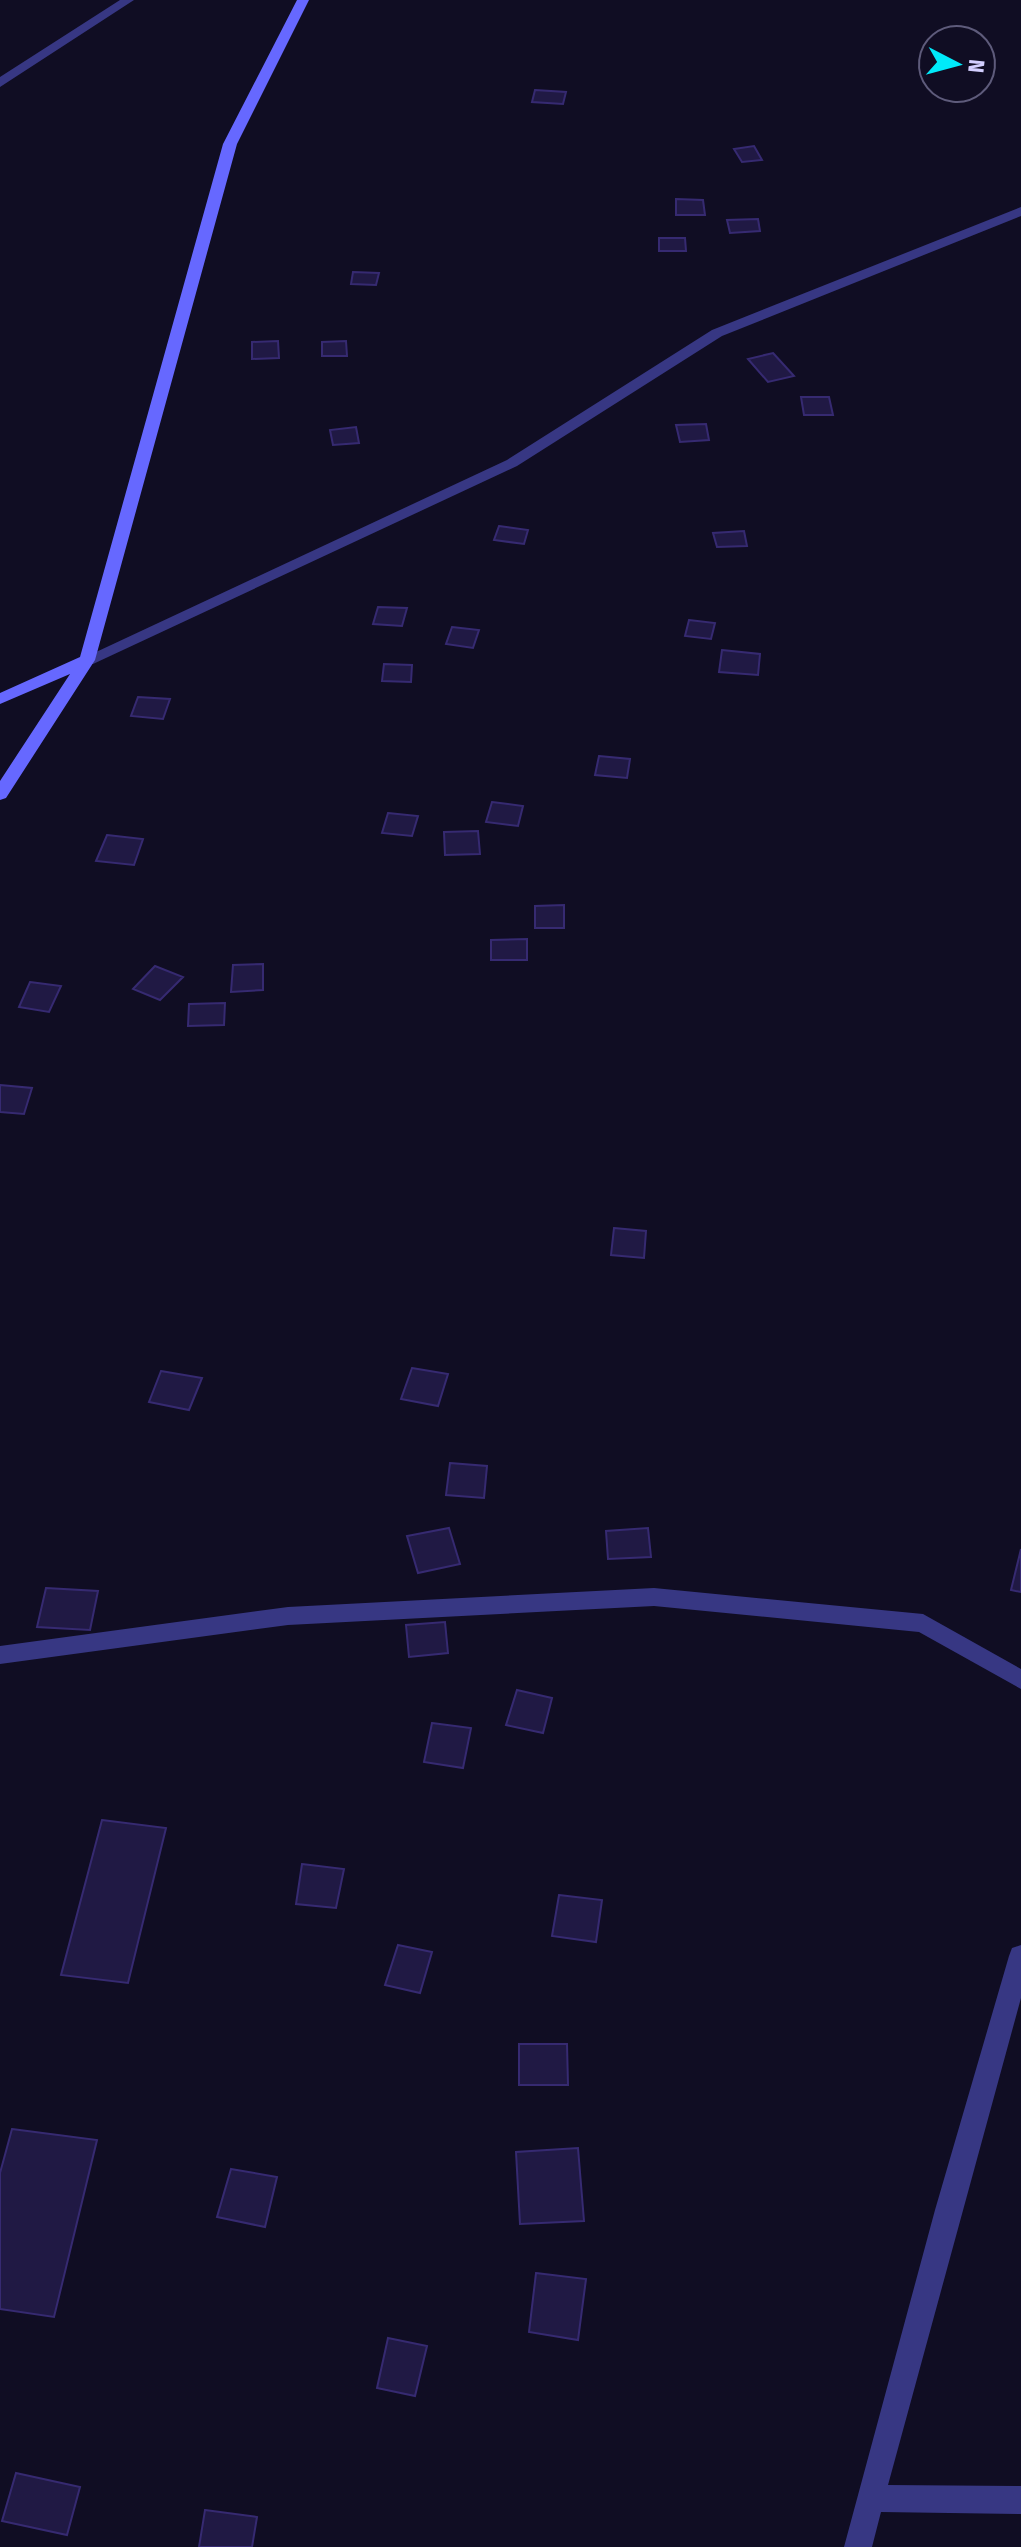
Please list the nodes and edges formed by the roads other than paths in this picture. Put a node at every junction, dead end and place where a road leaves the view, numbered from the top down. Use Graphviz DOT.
graph roads {
  1 [pos="128,0"];
  2 [pos="303,0"];
  3 [pos="0,83"];
  4 [pos="1021,211"];
  5 [pos="87,660"];
  6 [pos="0,699"];
  7 [pos="0,794"];
  8 [pos="0,1655"];
  9 [pos="1021,1680"];
  10 [pos="1021,1956"];
  11 [pos="871,2498"];
  12 [pos="1021,2500"];
  13 [pos="858,2547"];
  1 -- 3 [label="street"];
  2 -- 5 [label="street"];
  4 -- 5 [label="street"];
  5 -- 6 [label="street"];
  5 -- 7 [label="street"];
  8 -- 9 [label="street"];
  10 -- 11 [label="street"];
  11 -- 12 [label="street"];
  11 -- 13 [label="street"];
}
